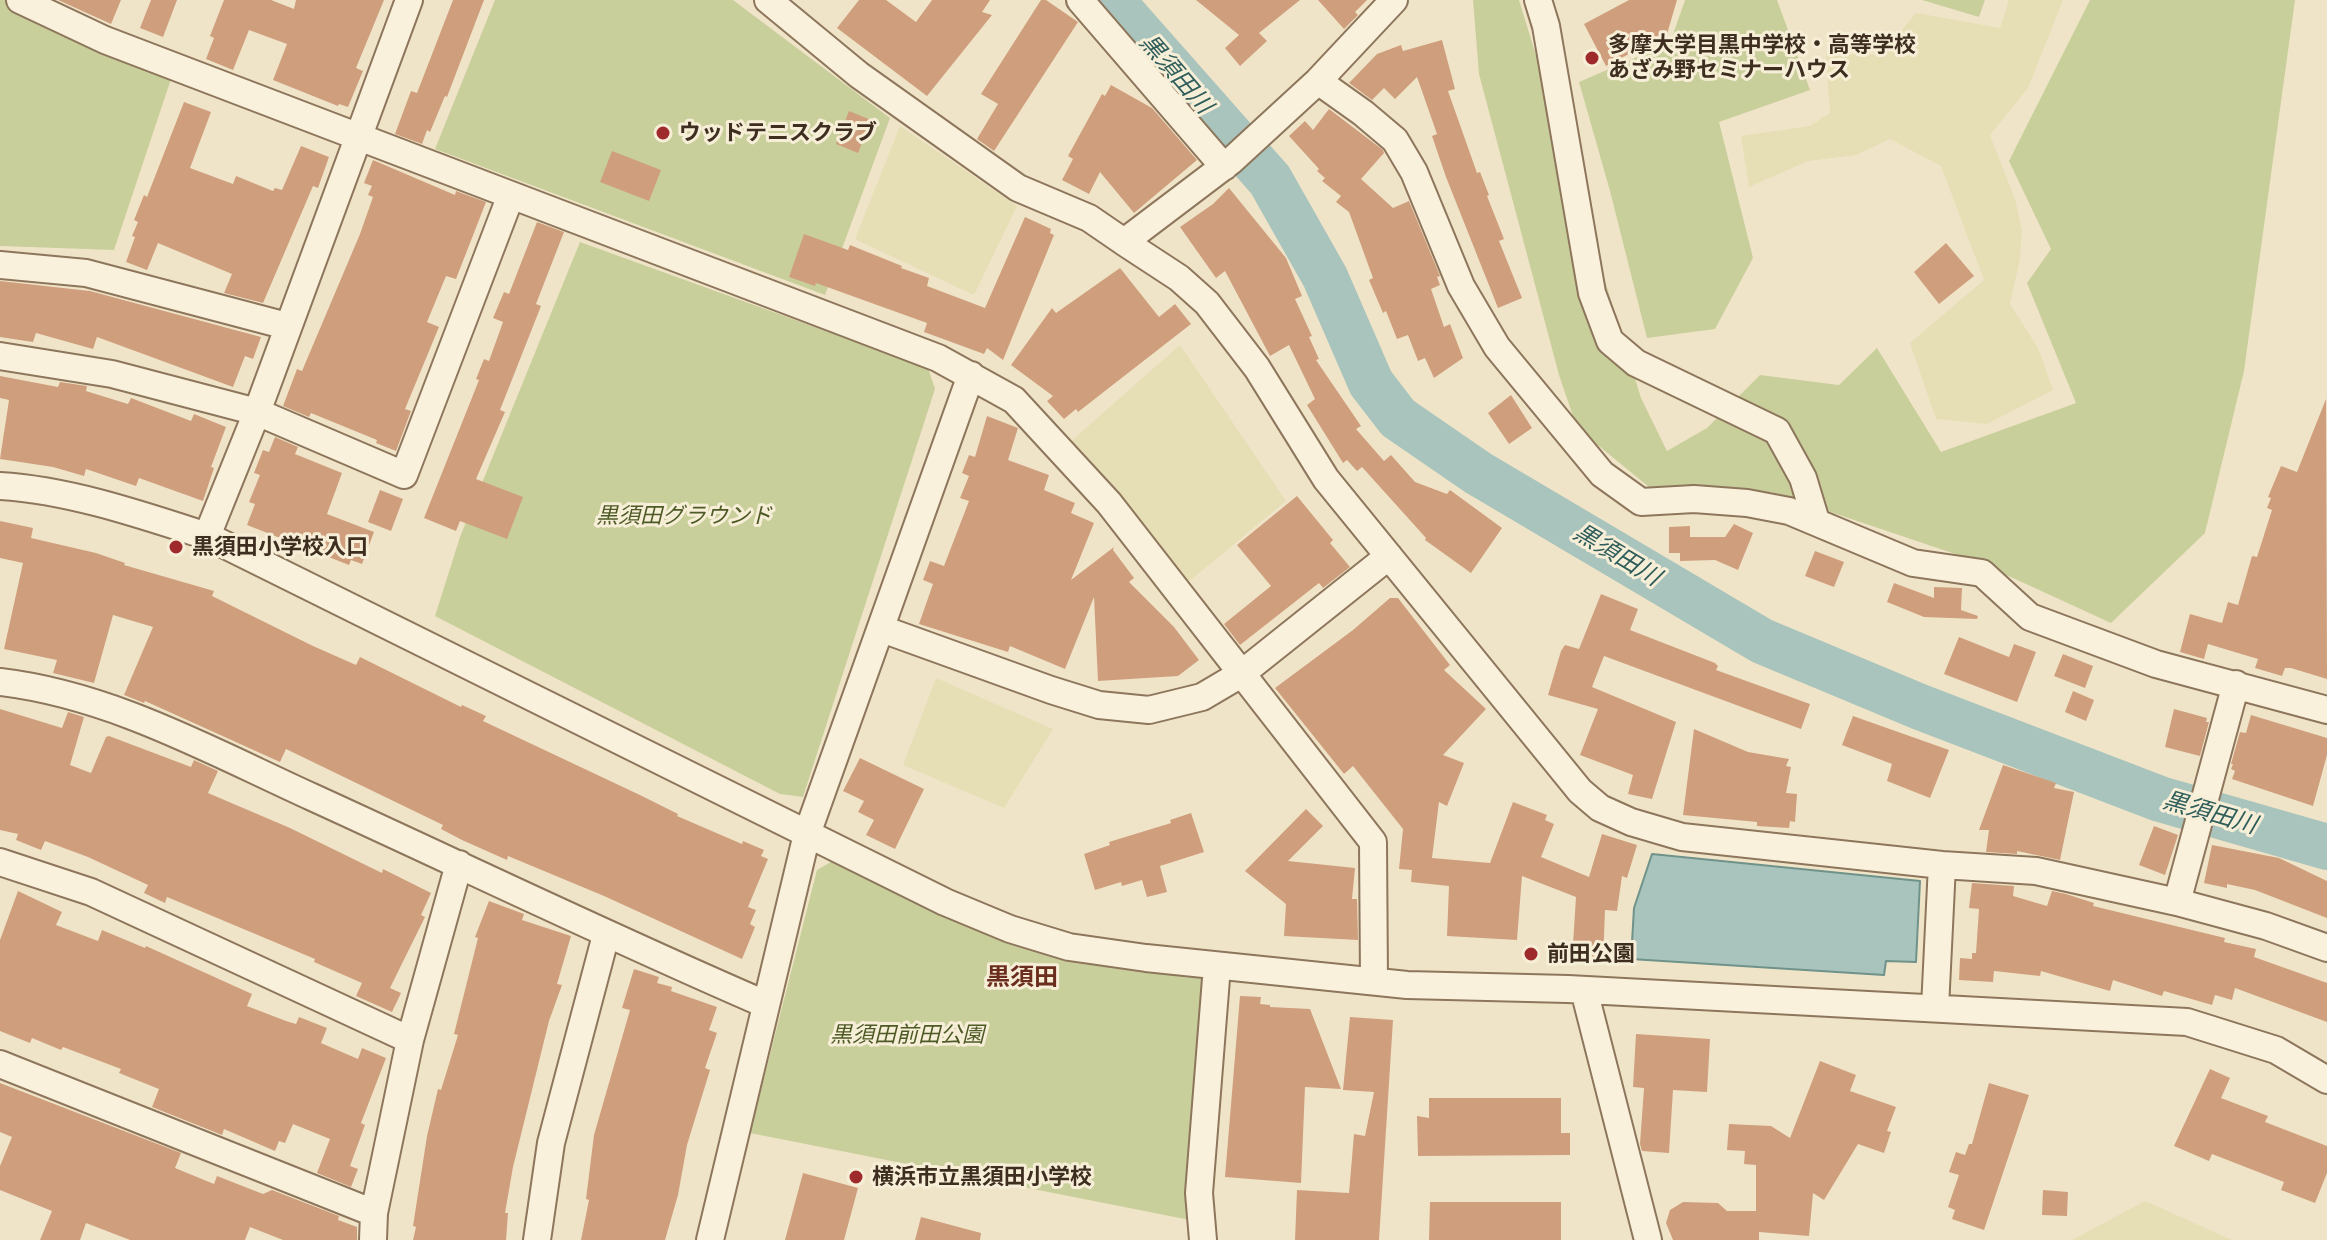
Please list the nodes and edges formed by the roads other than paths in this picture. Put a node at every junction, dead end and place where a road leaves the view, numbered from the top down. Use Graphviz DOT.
graph roads {
  1 [pos="20,0"];
  2 [pos="409,0"];
  3 [pos="768,0"];
  4 [pos="1080,0"];
  5 [pos="1394,0"];
  6 [pos="1538,0"];
  7 [pos="1318,81"];
  8 [pos="359,138"];
  9 [pos="1228,164"];
  10 [pos="511,195"];
  11 [pos="1124,242"];
  12 [pos="0,265"];
  13 [pos="287,326"];
  14 [pos="0,356"];
  15 [pos="971,375"];
  16 [pos="257,412"];
  17 [pos="0,486"];
  18 [pos="1816,521"];
  19 [pos="207,536"];
  20 [pos="1389,556"];
  21 [pos="882,629"];
  22 [pos="1241,674"];
  23 [pos="0,682"];
  24 [pos="2236,684"];
  25 [pos="2327,710"];
  26 [pos="807,834"];
  27 [pos="0,862"];
  28 [pos="459,864"];
  29 [pos="1942,865"];
  30 [pos="2177,902"];
  31 [pos="606,935"];
  32 [pos="2327,948"];
  33 [pos="1217,966"];
  34 [pos="1374,980"];
  35 [pos="1584,990"];
  36 [pos="765,1004"];
  37 [pos="1935,1008"];
  38 [pos="410,1040"];
  39 [pos="0,1064"];
  40 [pos="2327,1080"];
  41 [pos="374,1213"];
  42 [pos="373,1240"];
  43 [pos="537,1240"];
  44 [pos="710,1240"];
  45 [pos="1203,1240"];
  46 [pos="1648,1240"];
  1 -- 8 [label="street"];
  2 -- 8 [label="street"];
  3 -- 11 [label="street"];
  4 -- 9 [label="street"];
  5 -- 7 [label="street"];
  6 -- 18 [label="street"];
  7 -- 9 [label="street"];
  7 -- 18 [label="street"];
  8 -- 10 [label="street"];
  8 -- 13 [label="street"];
  9 -- 11 [label="street"];
  10 -- 15 [label="street"];
  10 -- 16 [label="street"];
  11 -- 20 [label="street"];
  12 -- 13 [label="street"];
  13 -- 16 [label="street"];
  14 -- 16 [label="street"];
  15 -- 21 [label="street"];
  15 -- 22 [label="street"];
  16 -- 19 [label="street"];
  17 -- 19 [label="street"];
  18 -- 24 [label="street"];
  19 -- 26 [label="street"];
  20 -- 22 [label="street"];
  20 -- 29 [label="street"];
  21 -- 22 [label="street"];
  21 -- 26 [label="street"];
  22 -- 34 [label="street"];
  23 -- 28 [label="street"];
  24 -- 25 [label="street"];
  24 -- 30 [label="street"];
  26 -- 33 [label="street"];
  26 -- 36 [label="street"];
  27 -- 38 [label="street"];
  28 -- 31 [label="street"];
  28 -- 38 [label="street"];
  29 -- 30 [label="street"];
  29 -- 37 [label="street"];
  30 -- 32 [label="street"];
  31 -- 36 [label="street"];
  31 -- 43 [label="street"];
  33 -- 34 [label="street"];
  33 -- 45 [label="street"];
  34 -- 35 [label="street"];
  35 -- 37 [label="street"];
  35 -- 46 [label="street"];
  36 -- 44 [label="street"];
  37 -- 40 [label="street"];
  38 -- 41 [label="street"];
  39 -- 41 [label="street"];
  41 -- 42 [label="street"];
}
